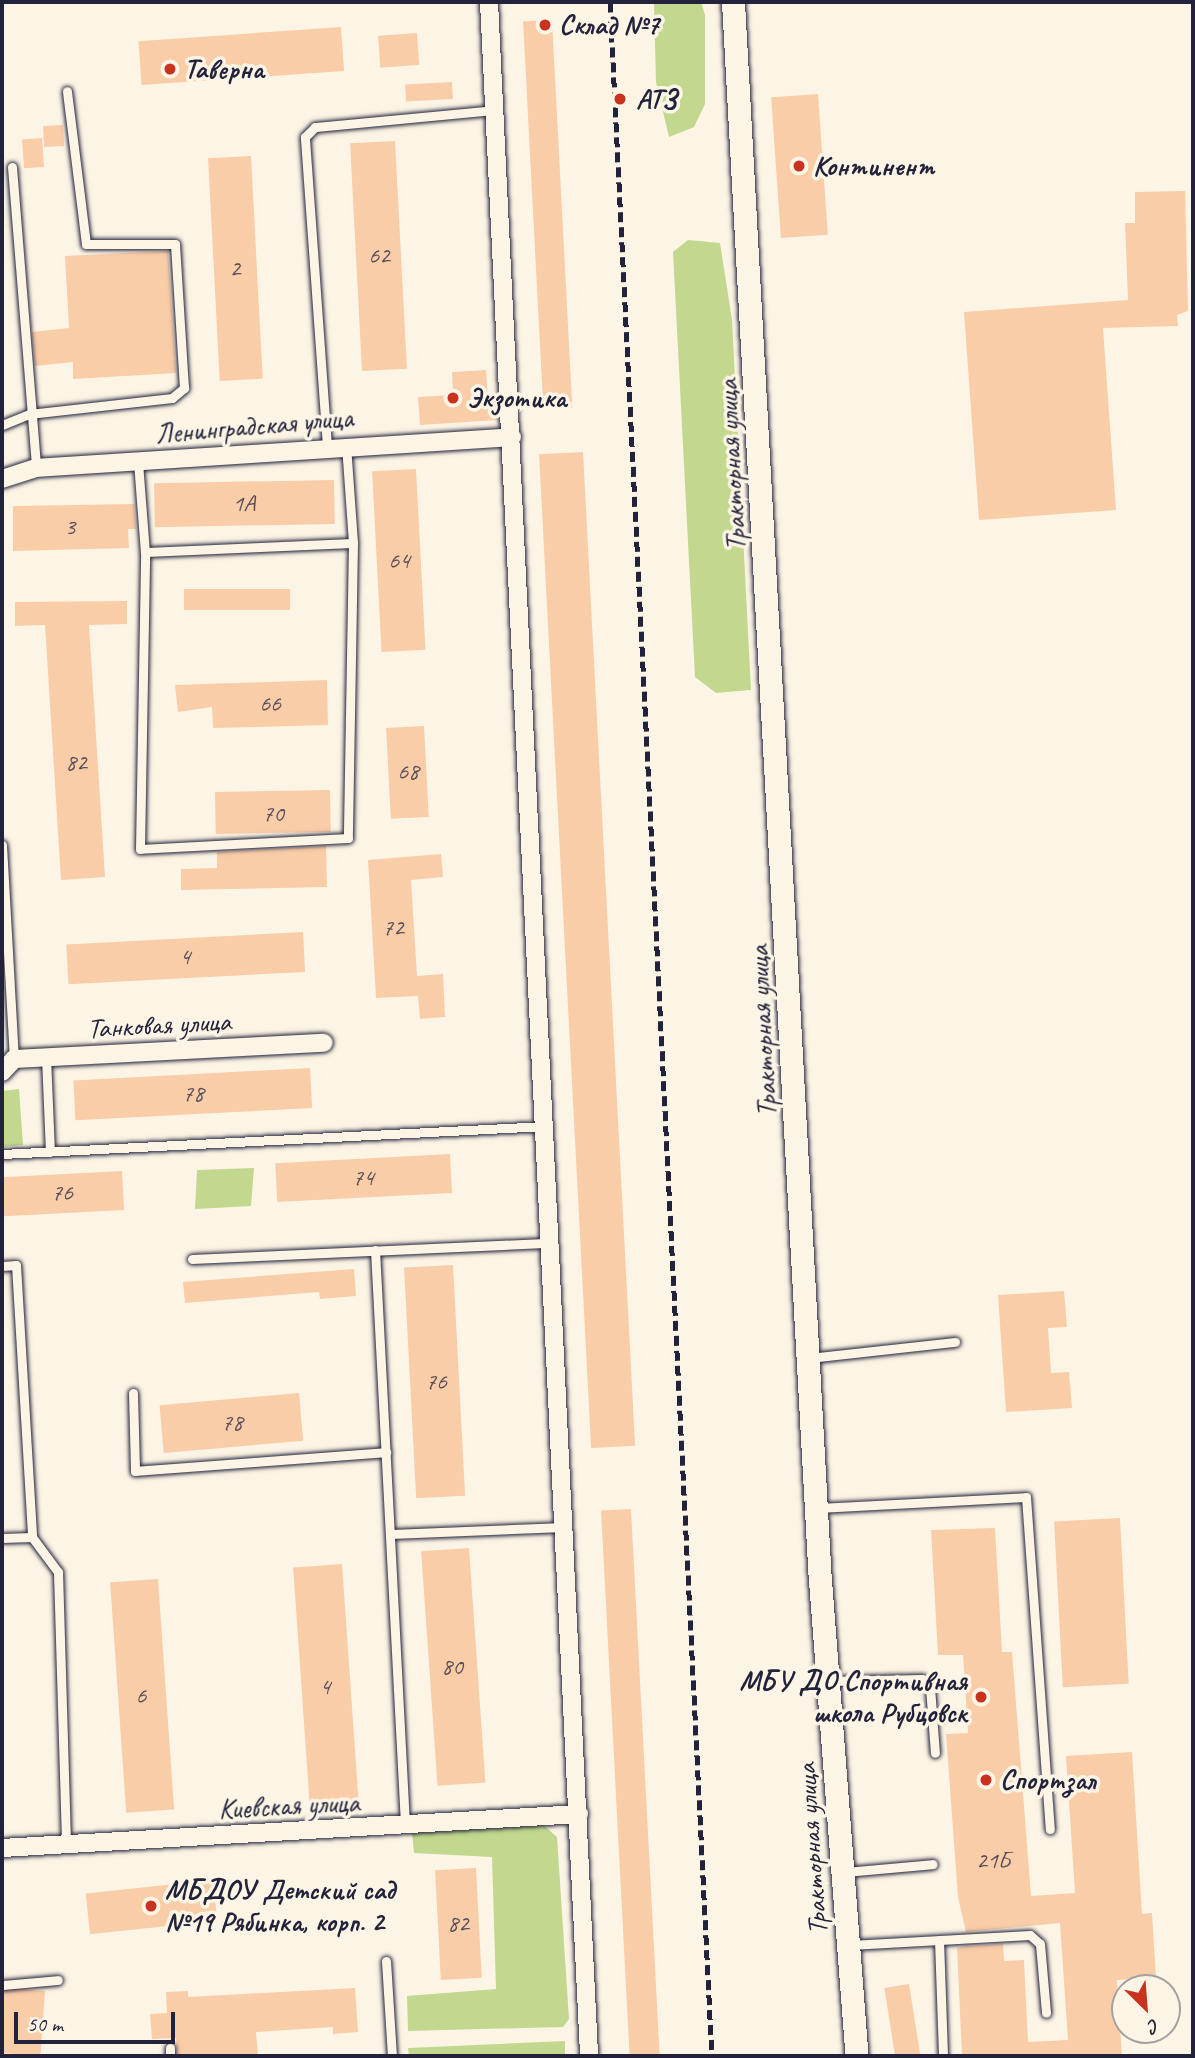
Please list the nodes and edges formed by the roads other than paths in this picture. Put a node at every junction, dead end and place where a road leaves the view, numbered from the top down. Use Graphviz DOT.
graph roads {
  1 [pos="489,2"];
  2 [pos="733,2"];
  3 [pos="67,91"];
  4 [pos="494,110"];
  5 [pos="12,167"];
  6 [pos="29,414"];
  7 [pos="2,425"];
  8 [pos="512,437"];
  9 [pos="346,444"];
  10 [pos="327,446"];
  11 [pos="138,462"];
  12 [pos="36,468"];
  13 [pos="2,479"];
  14 [pos="353,542"];
  15 [pos="145,552"];
  16 [pos="2,845"];
  17 [pos="324,1043"];
  18 [pos="46,1058"];
  19 [pos="8,1065"];
  20 [pos="545,1126"];
  21 [pos="50,1152"];
  22 [pos="2,1154"];
  23 [pos="550,1242"];
  24 [pos="375,1250"];
  25 [pos="192,1259"];
  26 [pos="2,1266"];
  27 [pos="955,1342"];
  28 [pos="809,1358"];
  29 [pos="133,1393"];
  30 [pos="386,1452"];
  31 [pos="816,1508"];
  32 [pos="565,1527"];
  33 [pos="391,1534"];
  34 [pos="32,1537"];
  35 [pos="2,1538"];
  36 [pos="831,1681"];
  37 [pos="935,1753"];
  38 [pos="579,1814"];
  39 [pos="405,1826"];
  40 [pos="1049,1829"];
  41 [pos="66,1846"];
  42 [pos="2,1848"];
  43 [pos="933,1864"];
  44 [pos="842,1873"];
  45 [pos="939,1940"];
  46 [pos="848,1946"];
  47 [pos="386,1961"];
  48 [pos="58,1980"];
  49 [pos="2,1984"];
  50 [pos="1046,2013"];
  51 [pos="392,2056"];
  52 [pos="589,2056"];
  53 [pos="857,2056"];
  54 [pos="943,2056"];
  1 -- 4 [label="street"];
  2 -- 28 [label="street, Тракторная улица"];
  3 -- 6 [label="lane"];
  4 -- 8 [label="street"];
  4 -- 10 [label="lane"];
  5 -- 6 [label="lane"];
  6 -- 7 [label="lane"];
  6 -- 12 [label="lane"];
  8 -- 9 [label="street, Ленинградская улица"];
  8 -- 20 [label="street"];
  9 -- 10 [label="street, Ленинградская улица"];
  9 -- 14 [label="lane"];
  10 -- 11 [label="street, Ленинградская улица"];
  11 -- 12 [label="street, Ленинградская улица"];
  11 -- 15 [label="lane"];
  12 -- 13 [label="street, Ленинградская улица"];
  14 -- 15 [label="lane"];
  14 -- 15 [label="lane"];
  16 -- 19 [label="lane"];
  17 -- 18 [label="street, Танковая улица"];
  18 -- 19 [label="street, Танковая улица"];
  18 -- 21 [label="lane"];
  20 -- 21 [label="lane"];
  20 -- 23 [label="street"];
  21 -- 22 [label="lane"];
  23 -- 24 [label="lane"];
  23 -- 32 [label="street"];
  24 -- 25 [label="lane"];
  24 -- 30 [label="lane"];
  26 -- 34 [label="lane"];
  27 -- 28 [label="lane"];
  28 -- 31 [label="street, Тракторная улица"];
  29 -- 30 [label="lane"];
  30 -- 33 [label="lane"];
  31 -- 36 [label="street, Тракторная улица"];
  31 -- 40 [label="lane"];
  32 -- 33 [label="lane"];
  32 -- 38 [label="street"];
  33 -- 39 [label="lane"];
  34 -- 35 [label="lane"];
  34 -- 41 [label="lane"];
  36 -- 37 [label="lane"];
  36 -- 44 [label="street, Тракторная улица"];
  38 -- 39 [label="street, Киевская улица"];
  38 -- 52 [label="street"];
  39 -- 41 [label="street, Киевская улица"];
  41 -- 42 [label="street, Киевская улица"];
  43 -- 44 [label="lane"];
  44 -- 46 [label="street, Тракторная улица"];
  45 -- 46 [label="lane"];
  45 -- 50 [label="lane"];
  45 -- 54 [label="lane"];
  46 -- 53 [label="street, Тракторная улица"];
  47 -- 51 [label="lane"];
  48 -- 49 [label="lane"];
}
